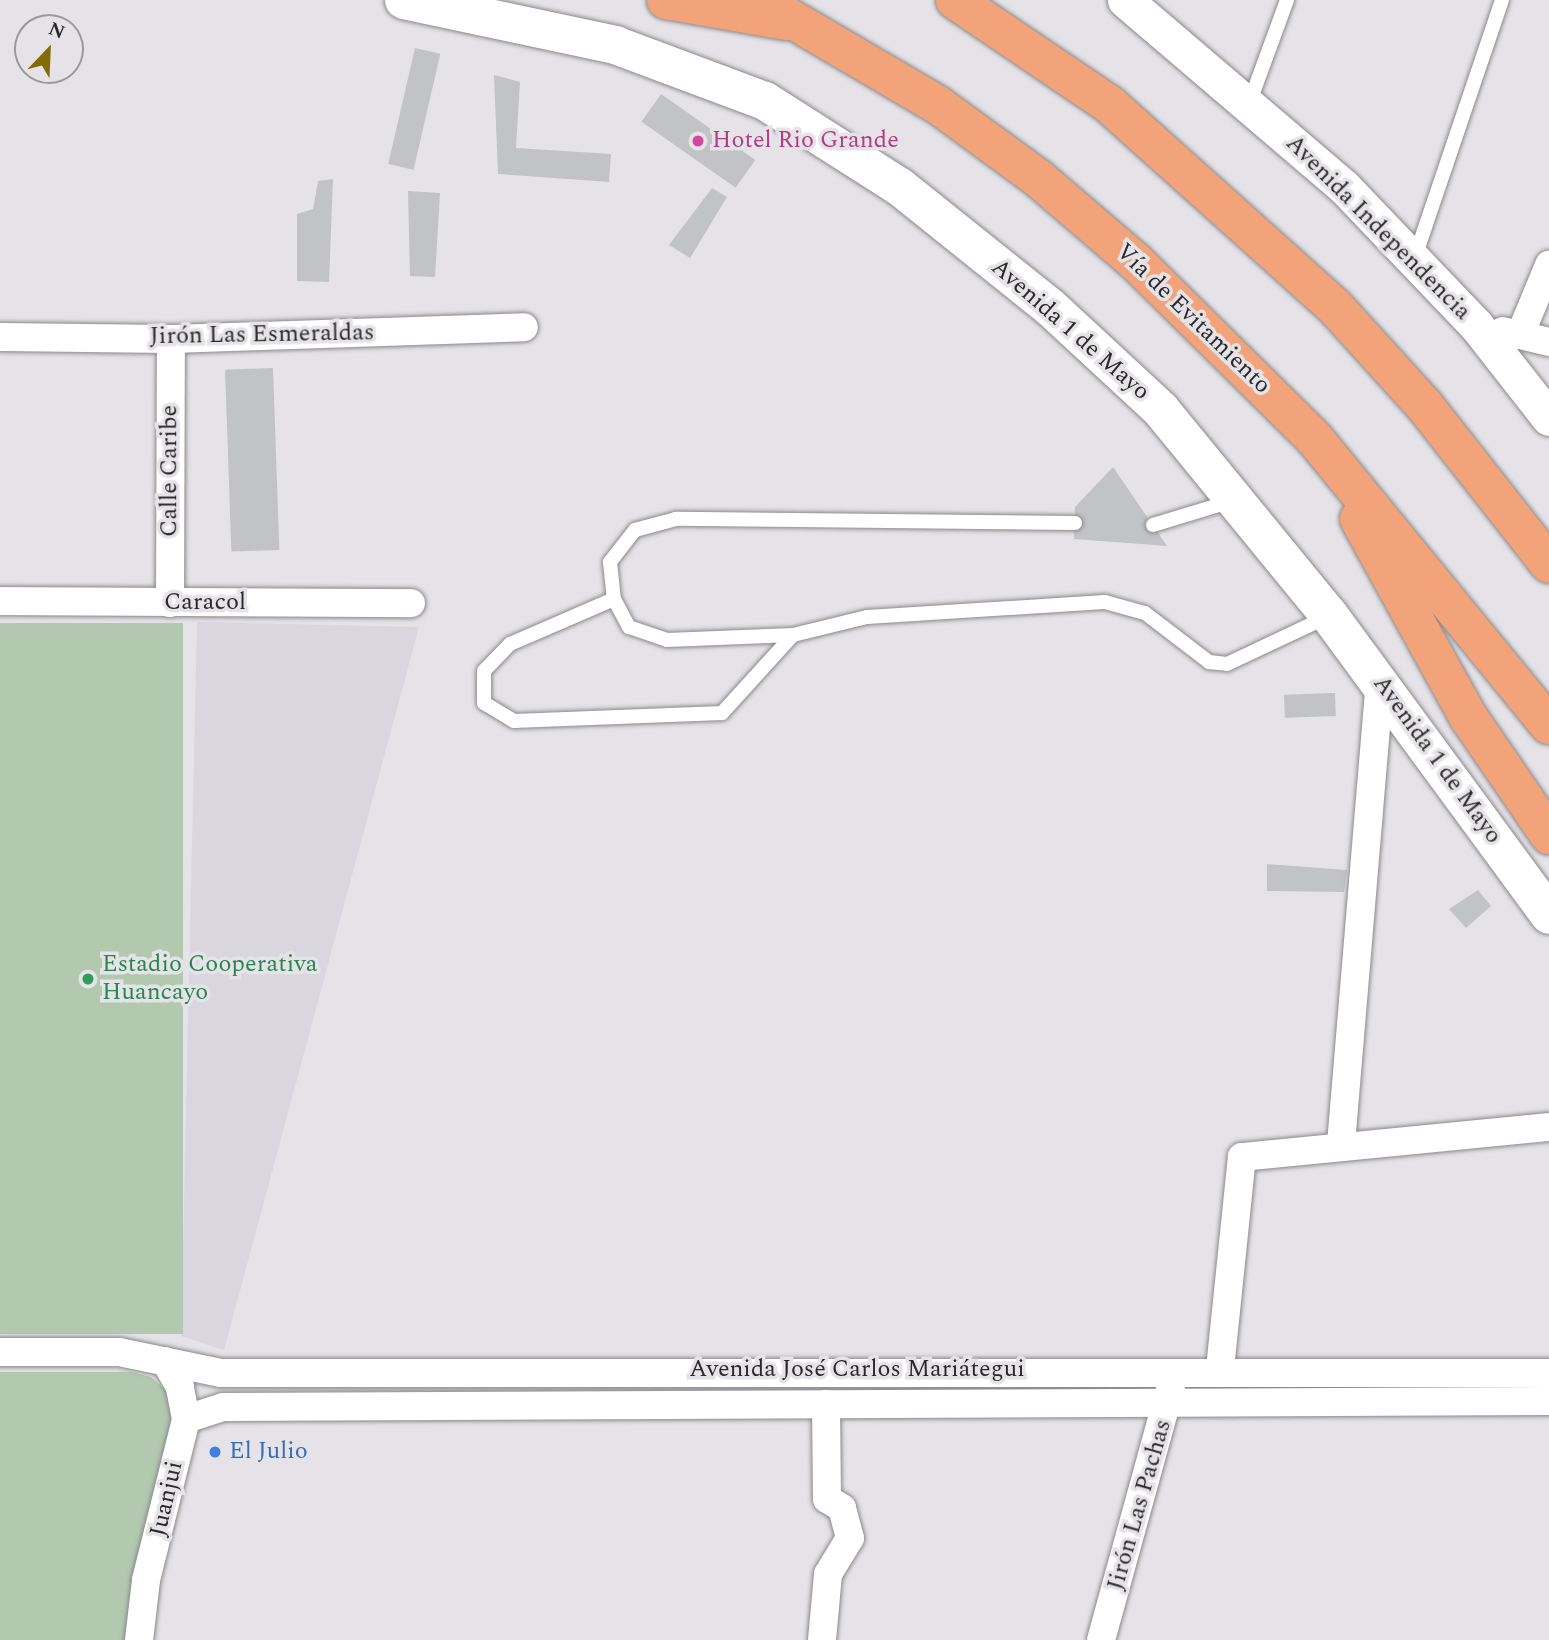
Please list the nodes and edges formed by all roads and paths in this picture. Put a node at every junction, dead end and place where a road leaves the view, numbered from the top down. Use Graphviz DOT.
graph roads {
  1 [pos="404,0"];
  2 [pos="666,0"];
  3 [pos="759,0"];
  4 [pos="955,0"];
  5 [pos="1125,0"];
  6 [pos="1287,0"];
  7 [pos="1502,0"];
  8 [pos="809,25"];
  9 [pos="1249,104"];
  10 [pos="1414,260"];
  11 [pos="1549,265"];
  12 [pos="1476,325"];
  13 [pos="524,327"];
  14 [pos="1520,335"];
  15 [pos="0,337"];
  16 [pos="171,339"];
  17 [pos="1549,342"];
  18 [pos="1549,418"];
  19 [pos="1314,438"];
  20 [pos="1237,499"];
  21 [pos="1075,523"];
  22 [pos="1153,525"];
  23 [pos="1549,564"];
  24 [pos="614,599"];
  25 [pos="0,601"];
  26 [pos="170,603"];
  27 [pos="411,603"];
  28 [pos="1329,615"];
  29 [pos="793,635"];
  30 [pos="1380,681"];
  31 [pos="1549,724"];
  32 [pos="1549,835"];
  33 [pos="1549,915"];
  34 [pos="1549,1127"];
  35 [pos="1341,1144"];
  36 [pos="0,1352"];
  37 [pos="165,1361"];
  38 [pos="1173,1369"];
  39 [pos="1220,1369"];
  40 [pos="1549,1373"];
  41 [pos="1549,1401"];
  42 [pos="1169,1403"];
  43 [pos="826,1404"];
  44 [pos="186,1419"];
  45 [pos="139,1640"];
  46 [pos="822,1640"];
  47 [pos="1101,1640"];
  1 -- 20 [label="main road, Avenida 1 de Mayo"];
  2 -- 8 [label="highway"];
  3 -- 8 [label="highway, Vía de Evitamiento"];
  4 -- 23 [label="highway"];
  5 -- 9 [label="street, Avenida Independencia"];
  6 -- 9 [label="lane"];
  7 -- 10 [label="lane"];
  8 -- 19 [label="highway, Vía de Evitamiento"];
  9 -- 10 [label="street, Avenida Independencia"];
  10 -- 12 [label="street, Avenida Independencia"];
  11 -- 14 [label="street"];
  12 -- 14 [label="street"];
  12 -- 18 [label="street, Avenida Independencia"];
  13 -- 16 [label="street, Jirón Las Esmeraldas"];
  14 -- 17 [label="street"];
  15 -- 16 [label="street, Jirón Las Esmeraldas"];
  16 -- 26 [label="street, Calle Caribe"];
  19 -- 31 [label="highway, Vía de Evitamiento"];
  19 -- 32 [label="highway"];
  20 -- 22 [label="lane"];
  20 -- 28 [label="main road, Avenida 1 de Mayo"];
  21 -- 24 [label="lane"];
  24 -- 29 [label="lane"];
  24 -- 29 [label="lane"];
  25 -- 26 [label="street, Caracol"];
  26 -- 27 [label="street, Caracol"];
  28 -- 29 [label="lane"];
  28 -- 30 [label="main road, Avenida 1 de Mayo"];
  30 -- 33 [label="main road, Avenida 1 de Mayo"];
  30 -- 35 [label="street"];
  34 -- 35 [label="street"];
  35 -- 39 [label="street"];
  36 -- 37 [label="street, Avenida José Carlos Mariátegui"];
  37 -- 38 [label="street, Avenida José Carlos Mariátegui"];
  37 -- 44 [label="street, Juanjui"];
  38 -- 39 [label="street, Avenida José Carlos Mariátegui"];
  38 -- 42 [label="street, Jirón Las Pachas"];
  39 -- 40 [label="street, Avenida José Carlos Mariátegui"];
  41 -- 42 [label="street, Avenida José Carlos Mariátegui"];
  42 -- 43 [label="street, Avenida José Carlos Mariátegui"];
  42 -- 47 [label="street, Jirón Las Pachas"];
  43 -- 44 [label="street, Avenida José Carlos Mariátegui"];
  43 -- 46 [label="street"];
  44 -- 45 [label="street, Juanjui"];
}
